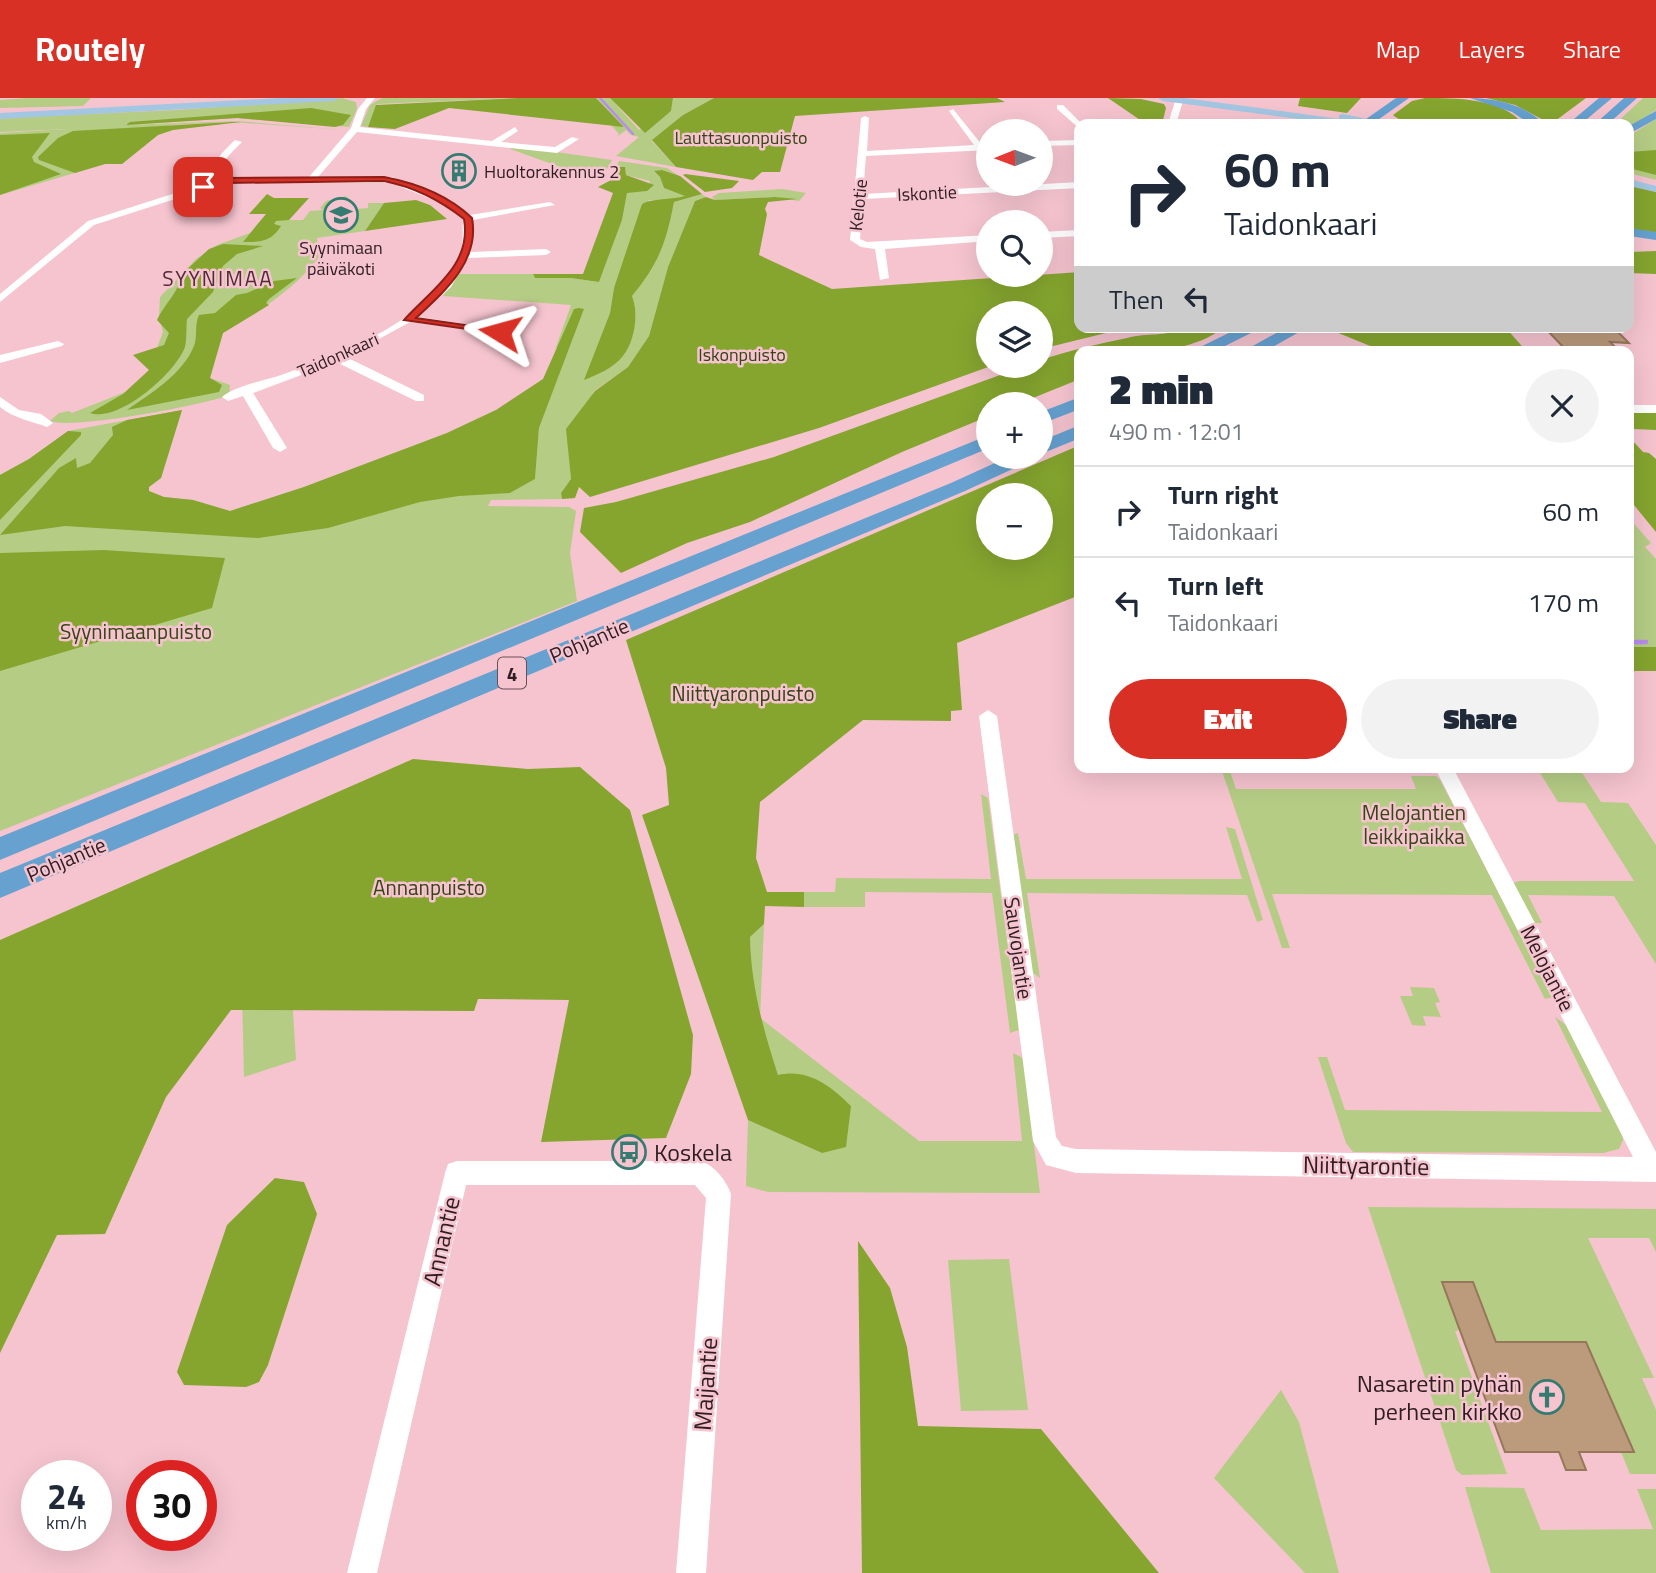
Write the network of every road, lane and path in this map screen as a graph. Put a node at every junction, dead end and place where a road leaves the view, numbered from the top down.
1 (254, 98) edge
2 (334, 98) edge
3 (362, 98) edge
4 (371, 98) edge
5 (1163, 98) edge
6 (1206, 98) edge
7 (1383, 98) edge
8 (1403, 98) edge
9 (1476, 98) edge
10 (1606, 98) edge
11 (1631, 98) edge
12 (1180, 99) edge
13 (1060, 107) dead end
14 (362, 109) junction
15 (953, 111) dead end
16 (0, 113) edge
17 (1291, 114) junction
18 (1656, 114) edge
19 (865, 118) dead end
20 (1174, 119) edge
21 (1310, 119) edge
22 (1332, 119) edge
23 (1339, 119) edge
24 (1367, 119) edge
25 (1370, 119) edge
26 (1530, 119) edge
27 (1580, 119) edge
28 (1607, 119) edge
29 (1074, 121) edge
30 (1634, 128) edge
31 (355, 129) junction
32 (515, 129) dead end
33 (440, 130) dead end
34 (430, 136) junction
35 (976, 138) edge
36 (575, 139) dead end
37 (238, 142) dead end
38 (1074, 142) edge
39 (494, 143) junction
40 (1054, 143) edge
41 (976, 147) edge
42 (863, 154) junction
43 (1634, 176) edge
44 (312, 179) junction
45 (224, 180) junction
46 (1656, 182) edge
47 (1634, 183) edge
48 (1074, 185) edge
49 (1656, 189) edge
50 (858, 197) junction
51 (550, 205) dead end
52 (468, 218) junction
53 (1074, 233) edge
54 (1634, 233) edge
55 (1053, 234) edge
56 (1656, 236) edge
57 (976, 239) edge
58 (1656, 244) edge
59 (1634, 245) edge
60 (880, 246) junction
61 (546, 252) dead end
62 (465, 255) junction
63 (884, 278) dead end
64 (0, 299) edge
65 (409, 320) junction
66 (500, 332) dead end
67 (1241, 333) edge
68 (1288, 333) edge
69 (58, 344) dead end
70 (1212, 346) edge
71 (1262, 346) edge
72 (338, 358) junction
73 (0, 359) edge
74 (246, 391) junction
75 (229, 397) dead end
76 (420, 398) dead end
77 (0, 401) edge
78 (1074, 405) edge
79 (1634, 409) edge
80 (1656, 409) edge
81 (15, 413) junction
82 (1053, 414) edge
83 (0, 421) edge
84 (47, 423) dead end
85 (1074, 434) edge
86 (1053, 443) edge
87 (976, 446) edge
88 (280, 448) dead end
89 (996, 469) edge
90 (988, 716) dead end
91 (1447, 773) edge
92 (0, 849) edge
93 (0, 887) edge
94 (1076, 1161) joint
95 (1654, 1169) edge
96 (719, 1194) joint
97 (362, 1573) edge
98 (691, 1573) edge

1 - 16 main road
2 - 16 main road
3 - 14 street
4 - 14 street
5 - 12 main road
6 - 23 main road
7 - 24 highway
8 - 25 highway
9 - 26 highway
10 - 27 highway
11 - 28 highway
12 - 17 main road
12 - 20 street
13 - 29 street
14 - 31 street
15 - 35 street
17 - 21 main road
17 - 22 main road
18 - 30 highway
19 - 42 street, Kelotie
31 - 34 street
31 - 44 street
32 - 39 street
33 - 34 street
34 - 39 street
36 - 39 street
37 - 45 street
38 - 40 street
41 - 42 street
42 - 50 street, Kelotie
43 - 46 main road
44 - 45 street
44 - 52 street
45 - 64 street
47 - 49 main road
48 - 50 street, Iskontie
50 - 60 street, Kelotie
51 - 52 street
52 - 62 street, Taidonkaari
53 - 55 street
54 - 56 highway
57 - 60 street, Kelotie
58 - 59 highway
60 - 63 street
61 - 62 street
62 - 65 street, Taidonkaari
65 - 66 street
65 - 72 street, Taidonkaari
67 - 70 highway
68 - 71 highway
69 - 73 street
72 - 74 street, Taidonkaari
72 - 76 street
74 - 75 street, Taidonkaari
74 - 88 street
77 - 81 street
78 - 82 highway
79 - 80 street
81 - 83 street
81 - 84 street
85 - 86 highway
87 - 92 highway, Pohjantie / 4
89 - 93 highway, Pohjantie / 4
90 - 94 street, Sauvojantie
91 - 95 street, Melojantie
94 - 95 street, Niittyarontie
96 - 97 street, Annantie
96 - 98 street, Maijantie

